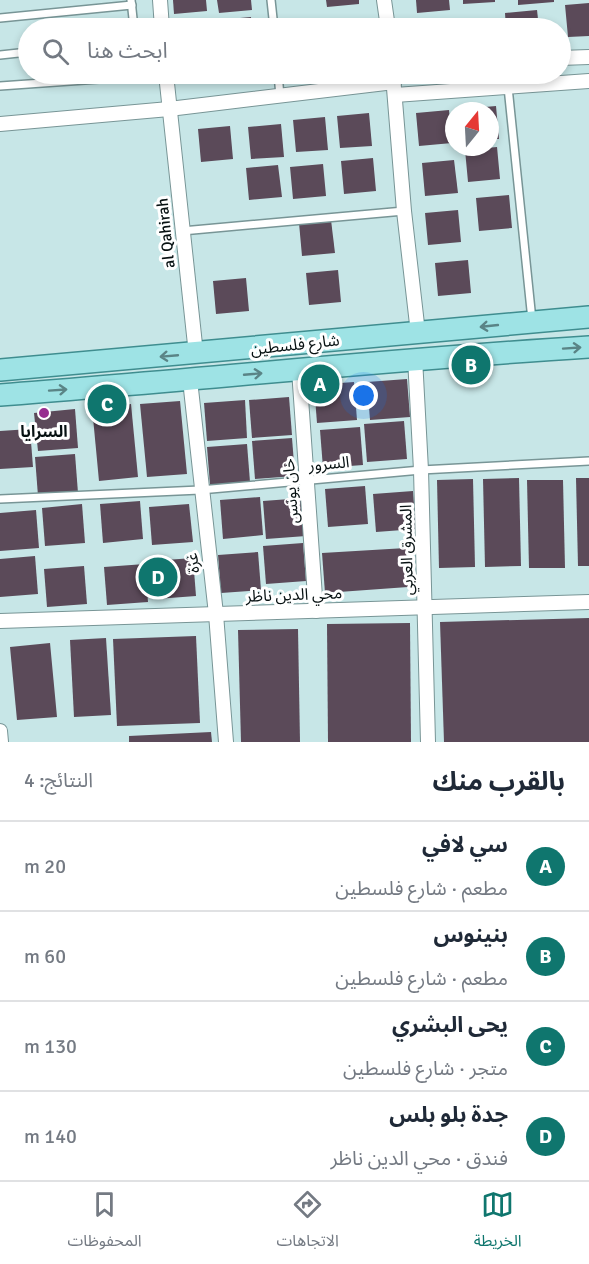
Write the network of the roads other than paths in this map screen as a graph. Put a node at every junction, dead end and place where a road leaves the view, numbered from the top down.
1 (160, 0) edge
2 (271, 0) edge
3 (384, 0) edge
4 (131, 3) edge
5 (0, 18) edge
6 (133, 18) edge
7 (161, 18) edge
8 (273, 18) edge
9 (387, 18) edge
10 (18, 53) edge
11 (0, 54) edge
12 (589, 57) edge
13 (571, 58) edge
14 (589, 81) edge
15 (571, 82) edge
16 (28, 84) edge
17 (167, 84) edge
18 (279, 84) edge
19 (394, 84) edge
20 (548, 84) edge
21 (0, 86) edge
22 (508, 87) junction
23 (280, 96) junction
24 (169, 109) junction
25 (0, 124) edge
26 (404, 211) junction
27 (182, 231) junction
28 (589, 316) edge
29 (532, 321) junction
30 (418, 333) junction
31 (589, 347) edge
32 (196, 354) junction
33 (415, 358) junction
34 (0, 370) edge
35 (299, 370) junction
36 (190, 380) junction
37 (0, 395) edge
38 (589, 461) edge
39 (421, 470) junction
40 (307, 480) junction
41 (200, 490) junction
42 (0, 499) edge
43 (589, 602) edge
44 (424, 607) junction
45 (316, 611) junction
46 (216, 614) junction
47 (0, 621) edge
48 (0, 731) edge
49 (1, 742) edge
50 (226, 742) edge
51 (428, 742) edge

1 - 7 street
2 - 8 lane
3 - 9 street
4 - 5 lane
4 - 6 lane
10 - 11 lane
12 - 13 street
14 - 15 street
16 - 21 lane
17 - 24 street, al Qahirah
18 - 23 lane
19 - 22 street
19 - 23 street
19 - 26 street
20 - 22 street
22 - 29 lane
23 - 24 street
24 - 25 street
24 - 27 street, al Qahirah
26 - 27 lane
26 - 30 street
27 - 32 street, al Qahirah
28 - 29 main road, شارع فلسطين
29 -> 30 main road, شارع فلسطين
30 - 32 main road, شارع فلسطين
33 -> 31 main road, شارع فلسطين
32 -> 34 main road, شارع فلسطين
33 - 35 main road, شارع فلسطين
33 - 39 street, المشرق العربي
36 -> 35 main road, شارع فلسطين
35 - 40 street, خان يونس
37 -> 36 main road, شارع فلسطين
36 - 41 street, غزة
38 - 39 lane, السرور
39 - 40 lane, السرور
39 - 44 street, المشرق العربي
40 - 41 lane, السرور
40 - 45 street, خان يونس
41 - 42 lane, السرور
41 - 46 street, غزة
43 - 44 street, محي الدين ناظر
44 - 45 street, محي الدين ناظر
44 - 51 street, المشرق العربي
45 - 46 street, محي الدين ناظر
46 - 47 street, محي الدين ناظر
46 - 50 street, غزة
48 - 49 street

